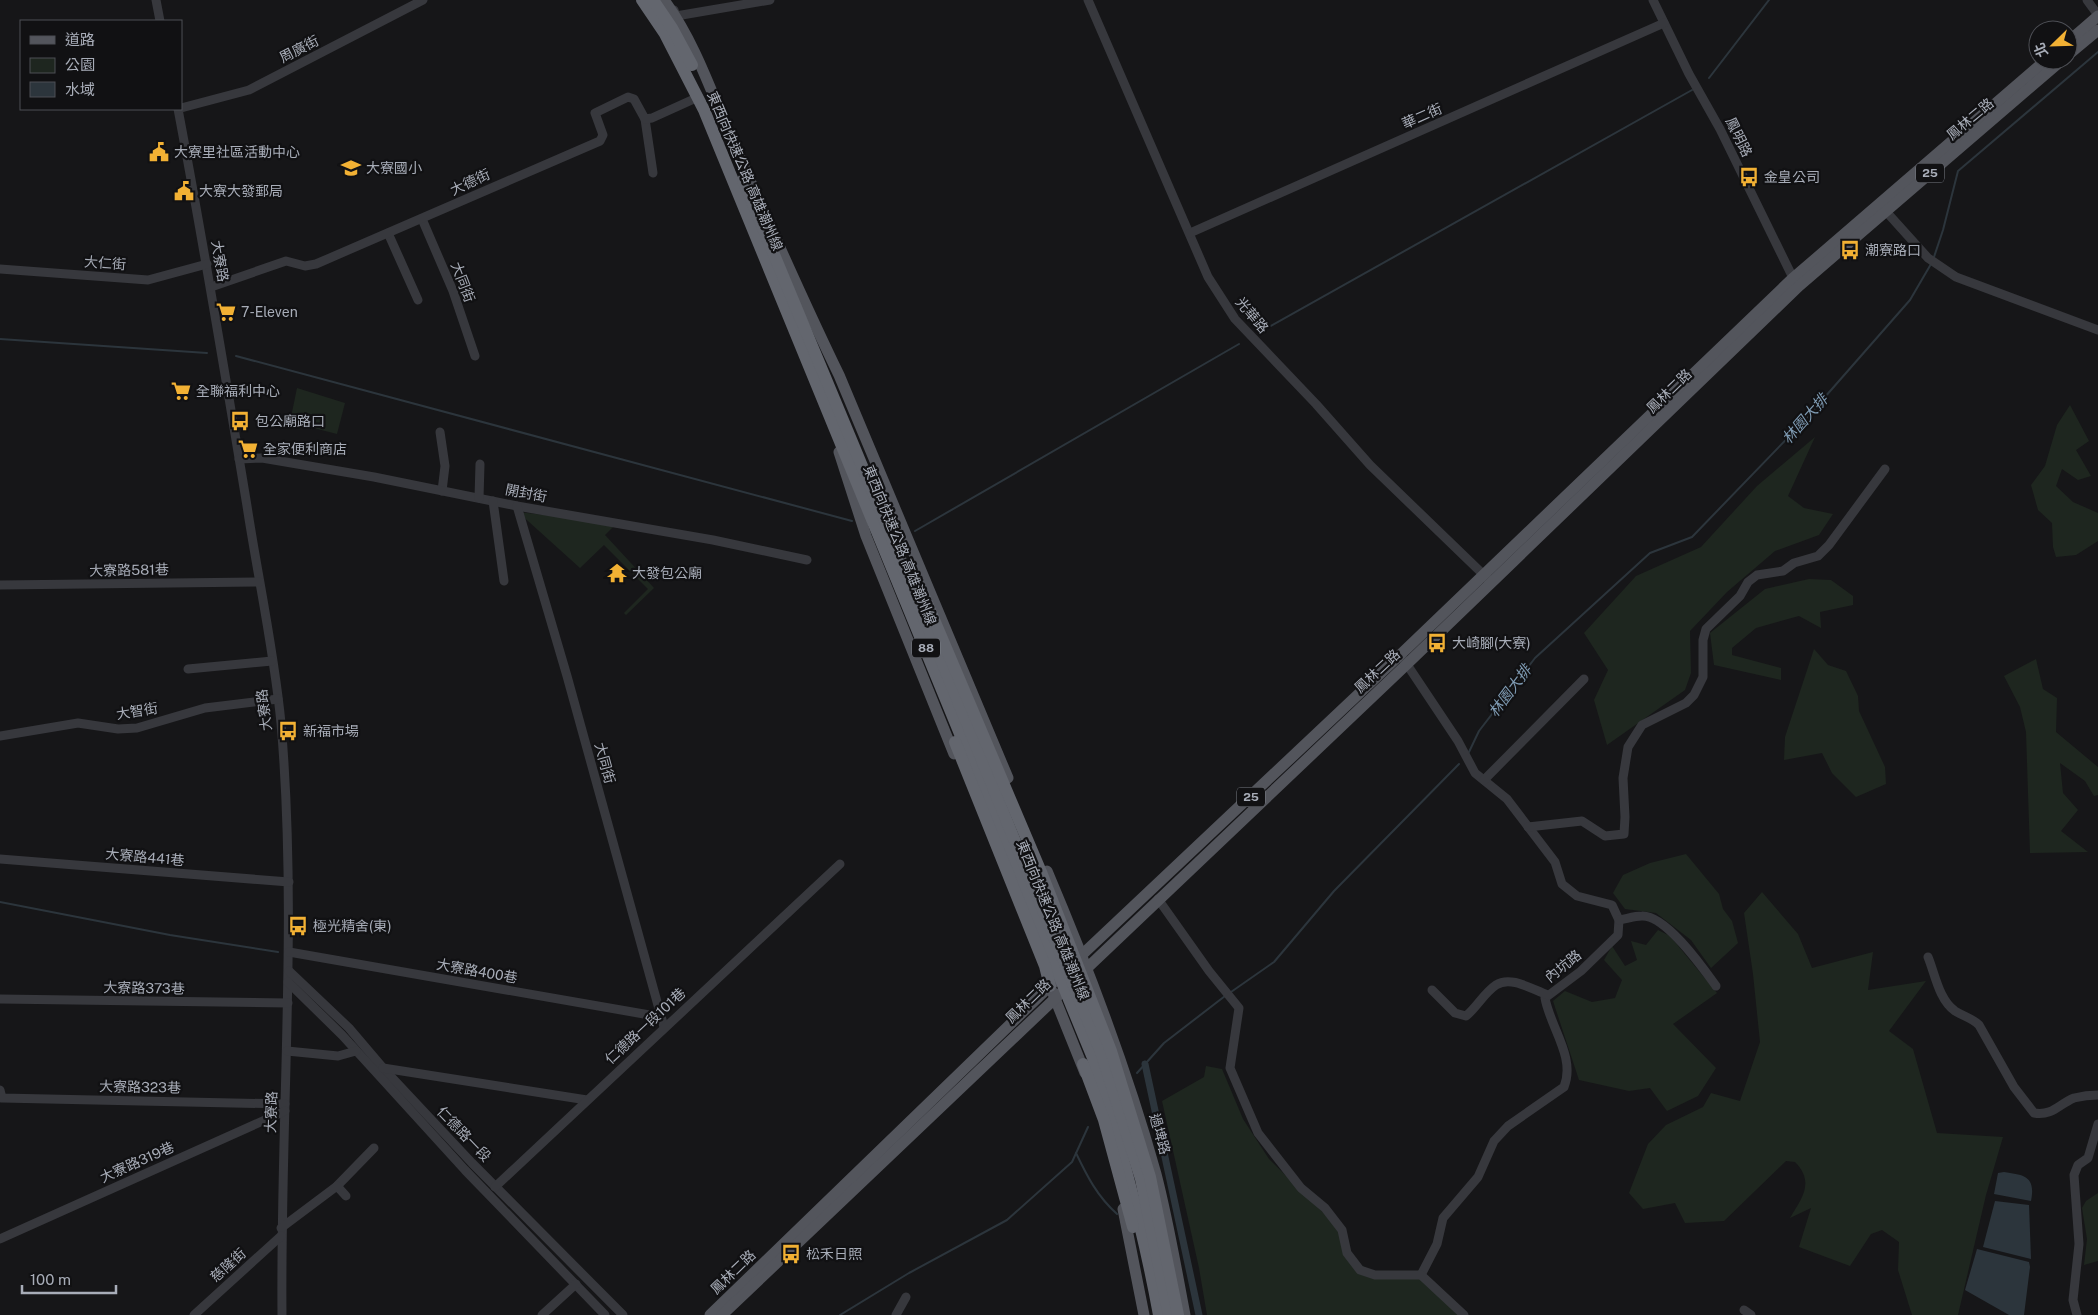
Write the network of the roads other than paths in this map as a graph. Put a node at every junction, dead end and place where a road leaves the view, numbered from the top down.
1 (156, 0) edge
2 (423, 0) edge
3 (635, 0) edge
4 (642, 0) edge
5 (653, 0) edge
6 (664, 0) edge
7 (670, 0) edge
8 (770, 0) edge
9 (1088, 0) edge
10 (1653, 0) edge
11 (2087, 0) edge
12 (2098, 15) edge
13 (676, 16) junction
14 (160, 20) edge
15 (1664, 23) junction
16 (2098, 30) edge
17 (2078, 33) edge
18 (2078, 47) edge
19 (2035, 70) edge
20 (2050, 70) edge
21 (694, 99) junction
22 (182, 108) edge
23 (179, 110) edge
24 (645, 119) junction
25 (653, 173) dead end
26 (1882, 207) junction
27 (422, 219) junction
28 (388, 233) junction
29 (1190, 233) junction
30 (207, 264) junction
31 (0, 269) edge
32 (1795, 282) junction
33 (211, 287) junction
34 (418, 300) dead end
35 (2098, 330) edge
36 (475, 356) dead end
37 (820, 366) junction
38 (440, 432) dead end
39 (845, 451) junction
40 (239, 459) junction
41 (480, 464) dead end
42 (1885, 469) dead end
43 (442, 491) junction
44 (479, 498) junction
45 (493, 501) junction
46 (516, 506) junction
47 (807, 560) dead end
48 (1483, 573) junction
49 (504, 581) dead end
50 (259, 582) junction
51 (1491, 582) junction
52 (0, 585) edge
53 (1403, 660) junction
54 (272, 661) junction
55 (188, 669) dead end
56 (1584, 679) dead end
57 (278, 699) junction
58 (0, 736) edge
59 (1484, 780) junction
60 (1528, 827) junction
61 (0, 859) edge
62 (840, 864) dead end
63 (288, 882) junction
64 (1158, 899) junction
65 (1619, 920) junction
66 (289, 952) junction
67 (1928, 957) dead end
68 (1081, 963) junction
69 (289, 971) junction
70 (288, 982) junction
71 (1716, 986) dead end
72 (1432, 990) dead end
73 (1052, 992) junction
74 (1548, 995) junction
75 (0, 999) edge
76 (288, 1003) junction
77 (661, 1017) junction
78 (664, 1028) junction
79 (286, 1051) junction
80 (356, 1051) junction
81 (1083, 1064) junction
82 (383, 1068) junction
83 (0, 1090) edge
84 (2098, 1095) edge
85 (587, 1100) junction
86 (285, 1107) junction
87 (2098, 1124) edge
88 (374, 1148) dead end
89 (337, 1186) junction
90 (496, 1187) junction
91 (346, 1196) dead end
92 (281, 1232) junction
93 (0, 1239) edge
94 (1421, 1275) junction
95 (576, 1284) junction
96 (906, 1297) dead end
97 (194, 1315) edge
98 (282, 1315) edge
99 (542, 1315) edge
100 (605, 1315) edge
101 (622, 1315) edge
102 (710, 1315) edge
103 (722, 1315) edge
104 (896, 1315) edge
105 (1144, 1315) edge
106 (1151, 1315) edge
107 (1159, 1315) edge
108 (1169, 1315) edge
109 (1178, 1315) edge
110 (1185, 1315) edge
111 (1464, 1315) edge
112 (2077, 1315) edge

1 - 14 street
2 - 22 street, 周廣街
3 - 21 main road
4 - 39 highway, 東西向快速公路 高雄潮州線 / 88
5 - 37 highway, 東西向快速公路 高雄潮州線 / 88
6 - 13 main road, 過埤路
7 - 13 street
8 - 13 street
9 - 29 street, 光華路
10 - 15 street, 鳳明路
11 - 12 street
12 - 17 main road
13 - 68 main road, 過埤路
15 - 29 street, 華二街
15 - 32 street, 鳳明路
16 - 18 main road
19 - 26 main road, 鳳林二路 / 25
20 - 26 main road, 鳳林二路 / 25
21 - 24 street
21 - 73 main road
23 - 30 street, 大寮路
24 - 25 street
24 - 27 street, 大德街
26 - 32 main road, 鳳林二路 / 25
26 - 35 street
27 - 28 street, 大德街
27 - 36 street, 大同街
28 - 33 street, 大德街
28 - 34 street
29 - 48 street, 光華路
30 - 31 street, 大仁街
30 - 33 street, 大寮路
32 - 48 main road, 鳳林二路 / 25
32 - 51 main road, 鳳林二路 / 25
33 - 40 street, 大寮路
37 - 68 highway
37 - 108 highway, 東西向快速公路 高雄潮州線 / 88
38 - 43 street
39 - 73 highway
39 - 107 highway, 東西向快速公路 高雄潮州線 / 88
40 - 43 street, 開封街
40 - 50 street, 大寮路
41 - 44 street
42 - 60 street
43 - 44 street, 開封街
44 - 45 street, 開封街
45 - 46 street, 開封街
45 - 49 street
46 - 47 street, 開封街
46 - 77 street, 大同街
48 - 51 street, 光華路
48 - 53 main road, 鳳林二路 / 25
50 - 52 street, 大寮路581巷
50 - 54 street, 大寮路
51 - 53 main road, 鳳林二路 / 25
53 - 59 street
53 - 64 main road, 鳳林二路 / 25
53 - 68 main road, 鳳林二路 / 25
54 - 55 street
54 - 57 street, 大寮路
56 - 59 street
57 - 58 street, 大智街
57 - 63 street, 大寮路
59 - 60 street
60 - 65 street
61 - 63 street, 大寮路441巷
62 - 78 street, 仁德路一段101巷
63 - 66 street, 大寮路
64 - 68 main road, 鳳林二路 / 25
64 - 94 street
65 - 71 street
65 - 74 street, 內坑路
66 - 69 street, 大寮路
66 - 77 street, 大寮路400巷
67 - 84 street
68 - 73 main road, 鳳林二路 / 25
68 - 109 highway
68 - 110 main road, 過埤路
69 - 70 street, 大寮路
69 - 82 street, 仁德路一段
70 - 76 street, 大寮路
70 - 80 street, 仁德路一段
72 - 74 street
73 - 81 main road
73 - 102 main road, 鳳林二路 / 25
73 - 103 main road, 鳳林二路 / 25
74 - 94 street, 內坑路
75 - 76 street, 大寮路373巷
76 - 79 street, 大寮路
77 - 78 street, 大同街
78 - 85 street, 仁德路一段101巷
79 - 80 street
79 - 86 street, 大寮路
80 - 95 street, 仁德路一段
81 - 105 main road
81 - 106 highway
82 - 85 street
82 - 90 street, 仁德路一段
83 - 86 street, 大寮路323巷
85 - 90 street, 仁德路一段101巷
86 - 92 street, 大寮路
86 - 93 street, 大寮路319巷
87 - 112 street
88 - 89 street, 慈隆街
89 - 91 street
89 - 92 street, 慈隆街
90 - 101 street, 仁德路一段
92 - 97 street, 慈隆街
92 - 98 street, 大寮路
94 - 111 street
95 - 99 street
95 - 100 street, 仁德路一段
96 - 104 street

